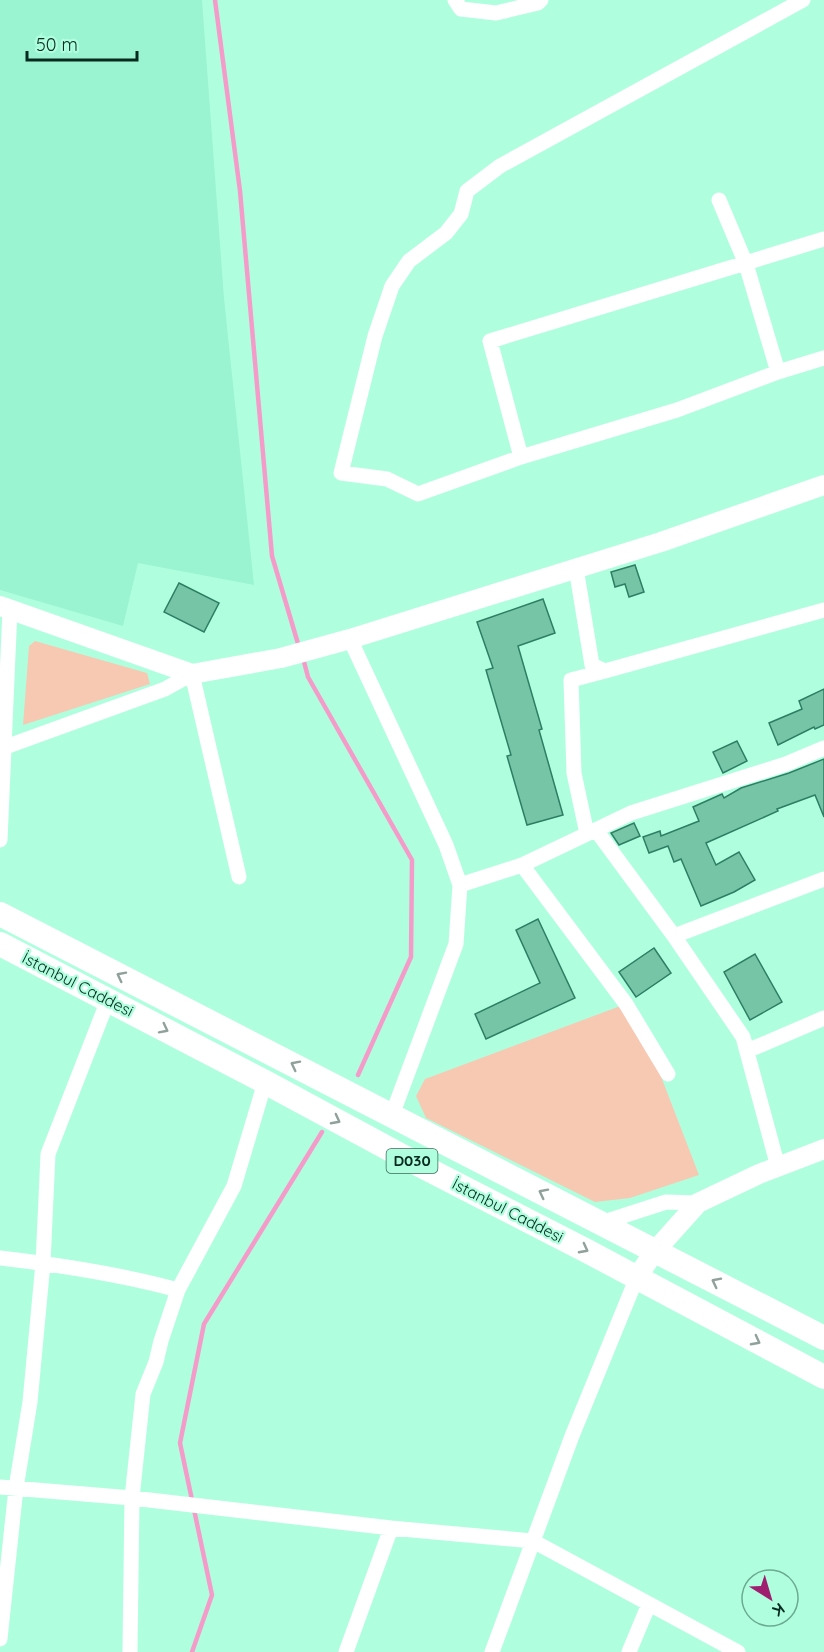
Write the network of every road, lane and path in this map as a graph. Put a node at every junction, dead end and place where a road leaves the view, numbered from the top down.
1 (455, 0) edge
2 (541, 0) edge
3 (803, 0) edge
4 (719, 200) dead end
5 (824, 239) edge
6 (746, 264) junction
7 (824, 358) edge
8 (778, 372) junction
9 (521, 457) junction
10 (824, 485) edge
11 (576, 568) junction
12 (5, 607) edge
13 (824, 610) edge
14 (342, 641) junction
15 (605, 671) junction
16 (192, 674) junction
17 (2, 748) edge
18 (824, 748) edge
19 (592, 832) junction
20 (0, 840) edge
21 (522, 865) junction
22 (239, 877) dead end
23 (824, 879) edge
24 (460, 885) junction
25 (0, 914) edge
26 (674, 936) junction
27 (0, 944) edge
28 (108, 1000) junction
29 (824, 1018) edge
30 (747, 1051) junction
31 (668, 1074) dead end
32 (266, 1082) junction
33 (392, 1114) junction
34 (824, 1149) edge
35 (778, 1167) junction
36 (698, 1203) junction
37 (601, 1223) junction
38 (655, 1251) junction
39 (0, 1258) edge
40 (43, 1263) junction
41 (637, 1278) junction
42 (178, 1290) junction
43 (824, 1338) edge
44 (824, 1377) edge
45 (8, 1487) edge
46 (132, 1498) junction
47 (391, 1528) junction
48 (533, 1541) junction
49 (649, 1604) junction
50 (0, 1638) edge
51 (130, 1652) edge
52 (346, 1652) edge
53 (492, 1652) edge
54 (629, 1652) edge
55 (738, 1652) edge

1 - 2 street
3 - 9 street
4 - 6 street
5 - 6 street
6 - 8 street
6 - 9 street
7 - 8 street
8 - 9 street
10 - 11 street
11 - 14 street
11 - 15 street
12 - 16 street
12 - 17 street
13 - 15 street
14 - 16 street
14 - 24 street
15 - 19 street
16 - 17 street
16 - 22 street
17 - 20 street
18 - 19 street
19 - 21 street
19 - 26 street
21 - 24 street
21 - 31 street
23 - 26 street
24 - 33 street
33 -> 25 main road, İstanbul Caddesi / D030
26 - 30 street
27 - 28 main road, İstanbul Caddesi / D030
28 -> 32 main road, İstanbul Caddesi / D030
28 - 40 street
29 - 30 street
30 - 35 street
32 -> 41 main road, İstanbul Caddesi / D030
32 - 42 street
37 -> 33 main road, İstanbul Caddesi / D030
34 - 35 street
35 - 36 street
36 - 37 street
36 - 38 street
37 - 38 main road, İstanbul Caddesi / D030
38 - 41 street
43 -> 38 main road, İstanbul Caddesi / D030
39 - 40 street
40 - 42 street
40 - 45 street
41 -> 44 main road, İstanbul Caddesi / D030
41 - 48 street
42 - 46 street
45 - 46 street
45 - 50 street
46 - 47 street
46 - 51 street
47 - 48 street
47 - 52 street
48 - 49 street
48 - 53 street
49 - 54 street
49 - 55 street

